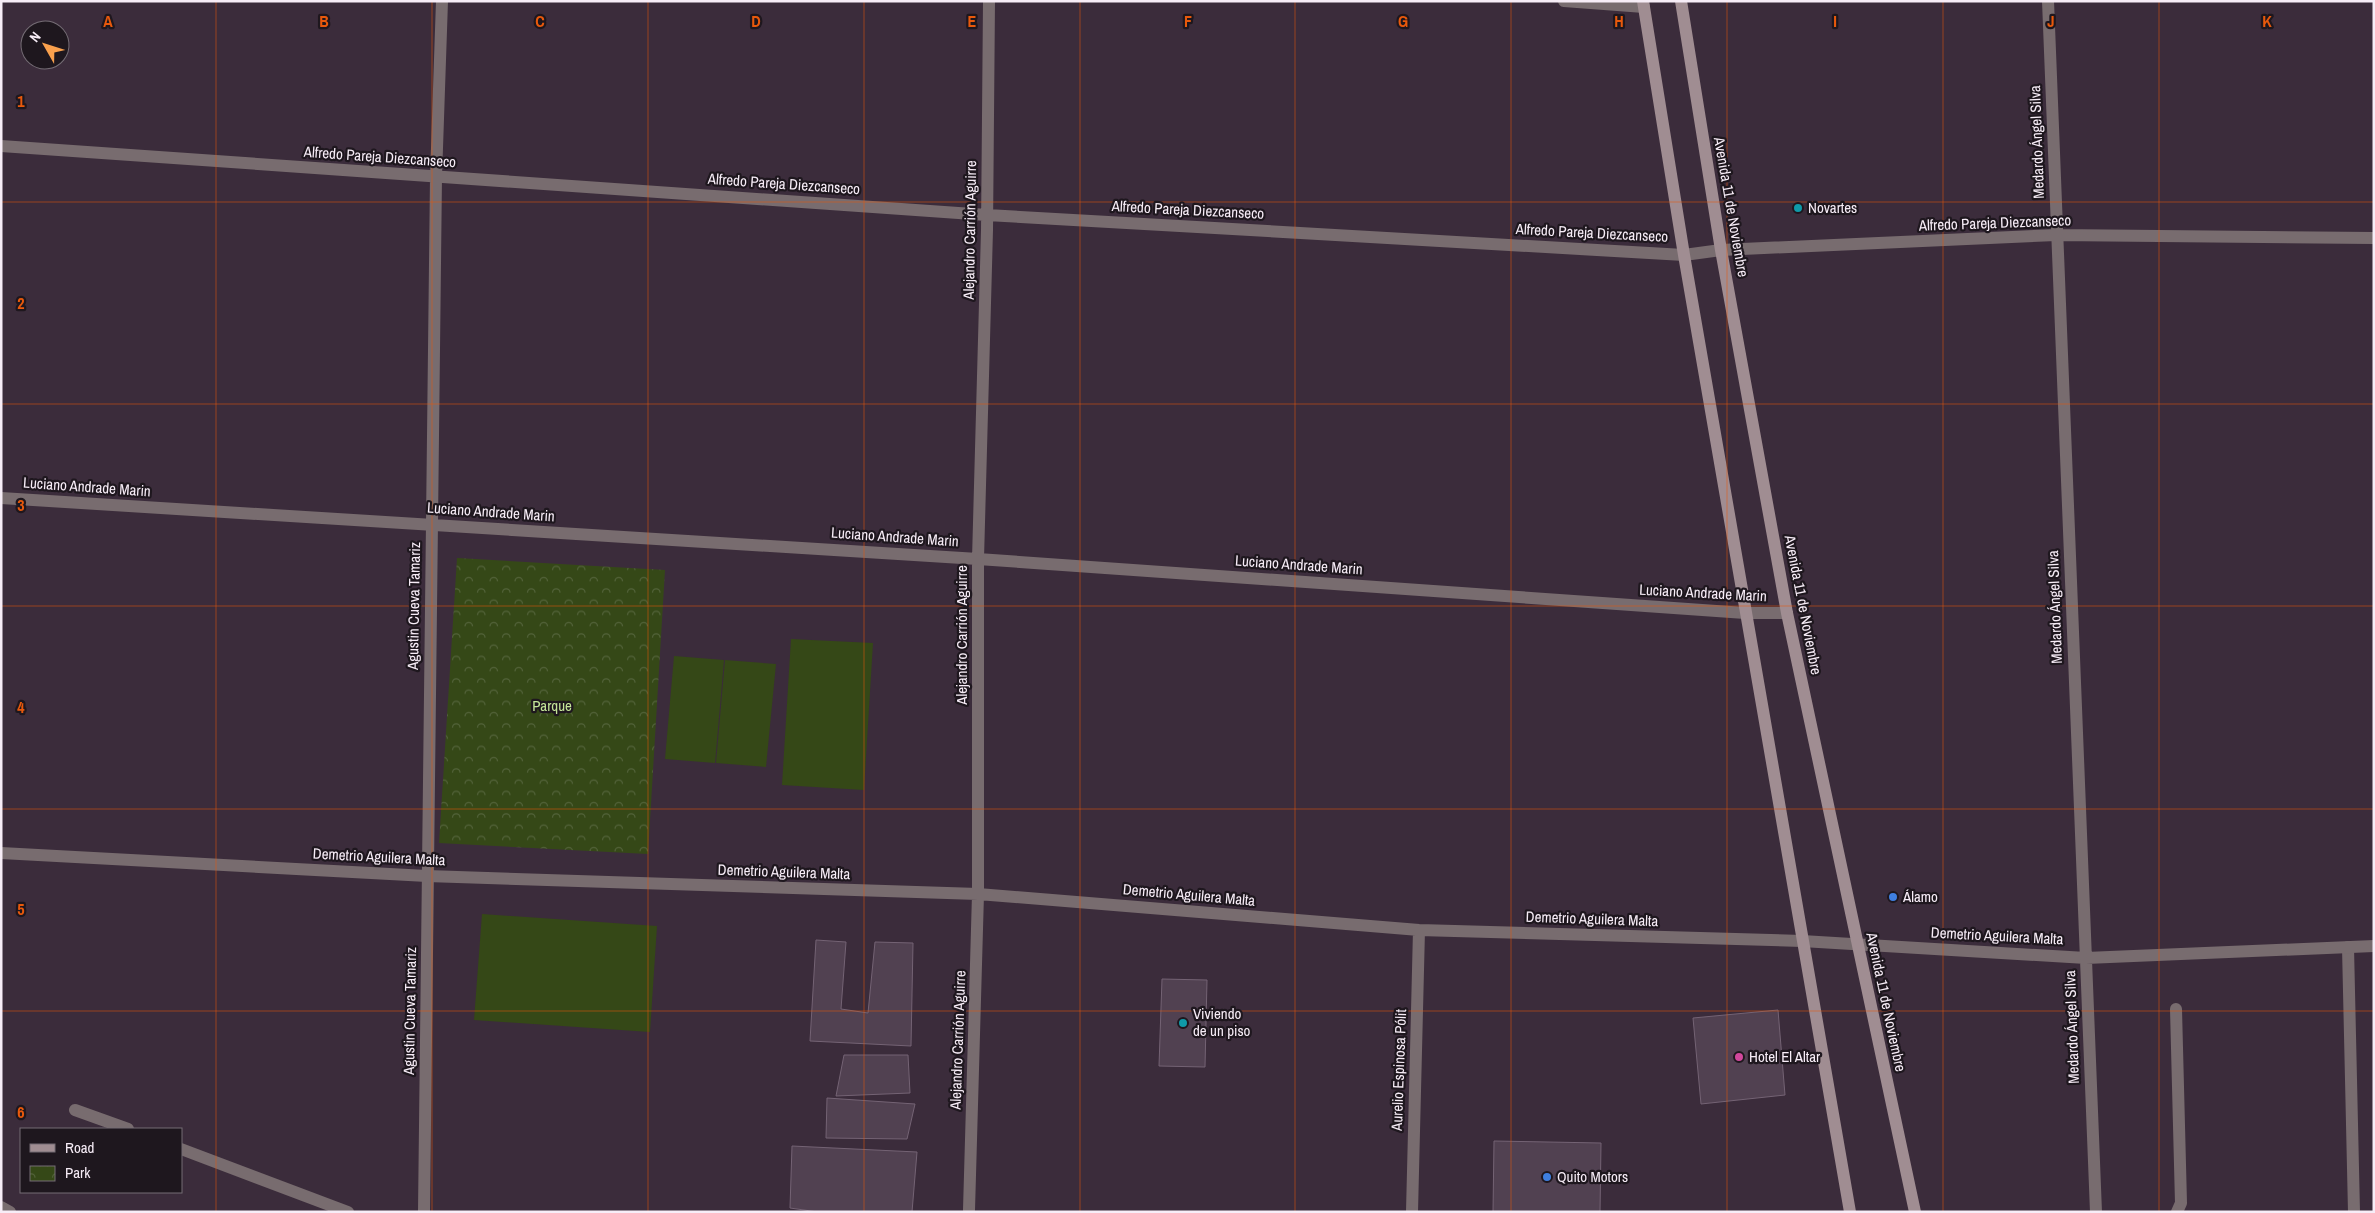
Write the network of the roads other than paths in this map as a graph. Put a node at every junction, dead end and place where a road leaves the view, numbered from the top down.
1 (442, 1) edge
2 (989, 1) edge
3 (1564, 1) edge
4 (1681, 1) edge
5 (2048, 1) edge
6 (1644, 4) edge
7 (1, 146) edge
8 (436, 177) junction
9 (987, 215) junction
10 (2056, 235) junction
11 (2374, 238) edge
12 (1721, 250) junction
13 (1684, 255) junction
14 (1, 498) edge
15 (432, 525) junction
16 (978, 559) junction
17 (1745, 613) junction
18 (1787, 613) junction
19 (1, 853) edge
20 (427, 876) junction
21 (978, 894) junction
22 (1419, 930) junction
23 (1802, 941) junction
24 (1857, 944) junction
25 (2374, 946) edge
26 (2348, 947) junction
27 (2086, 958) junction
28 (2176, 1009) dead end
29 (75, 1110) dead end
30 (125, 1128) edge
31 (182, 1149) edge
32 (1, 1207) edge
33 (969, 1210) dead end
34 (10, 1212) edge
35 (348, 1212) edge
36 (424, 1212) edge
37 (1412, 1212) edge
38 (1850, 1212) edge
39 (1915, 1212) edge
40 (2096, 1212) edge
41 (2177, 1212) edge
42 (2354, 1212) edge

1 - 8 street, Agustin Cueva Tamariz
2 - 9 street, Alejandro Carrión Aguirre
3 - 6 street
4 - 12 street, Avenida 11 de Noviembre
5 - 10 street, Medardo Ángel Silva
6 - 13 street
7 - 8 street, Alfredo Pareja Diezcanseco
8 - 9 street, Alfredo Pareja Diezcanseco
8 - 15 street, Agustin Cueva Tamariz
9 - 13 street, Alfredo Pareja Diezcanseco
9 - 16 street, Alejandro Carrión Aguirre
10 - 11 street, Alfredo Pareja Diezcanseco
10 - 12 street, Alfredo Pareja Diezcanseco
10 - 27 street, Medardo Ángel Silva
12 - 13 street, Alfredo Pareja Diezcanseco
12 - 18 street, Avenida 11 de Noviembre
13 - 17 street
14 - 15 street, Luciano Andrade Marin
15 - 16 street, Luciano Andrade Marin
15 - 20 street, Agustin Cueva Tamariz
16 - 17 street, Luciano Andrade Marin
16 - 21 street, Alejandro Carrión Aguirre
17 - 18 street, Luciano Andrade Marin
17 - 23 street
18 - 24 street, Avenida 11 de Noviembre
19 - 20 street, Demetrio Aguilera Malta
20 - 21 street, Demetrio Aguilera Malta
20 - 36 street, Agustin Cueva Tamariz
21 - 22 street, Demetrio Aguilera Malta
21 - 33 street, Alejandro Carrión Aguirre
22 - 23 street, Demetrio Aguilera Malta
22 - 37 street, Aurelio Espinosa Pólit
23 - 24 street, Demetrio Aguilera Malta
23 - 38 street
24 - 27 street, Demetrio Aguilera Malta
24 - 39 street, Avenida 11 de Noviembre
25 - 26 street, Demetrio Aguilera Malta
26 - 27 street, Demetrio Aguilera Malta
26 - 42 street
27 - 40 street, Medardo Ángel Silva
28 - 41 street
29 - 30 street
31 - 35 street
32 - 34 street

